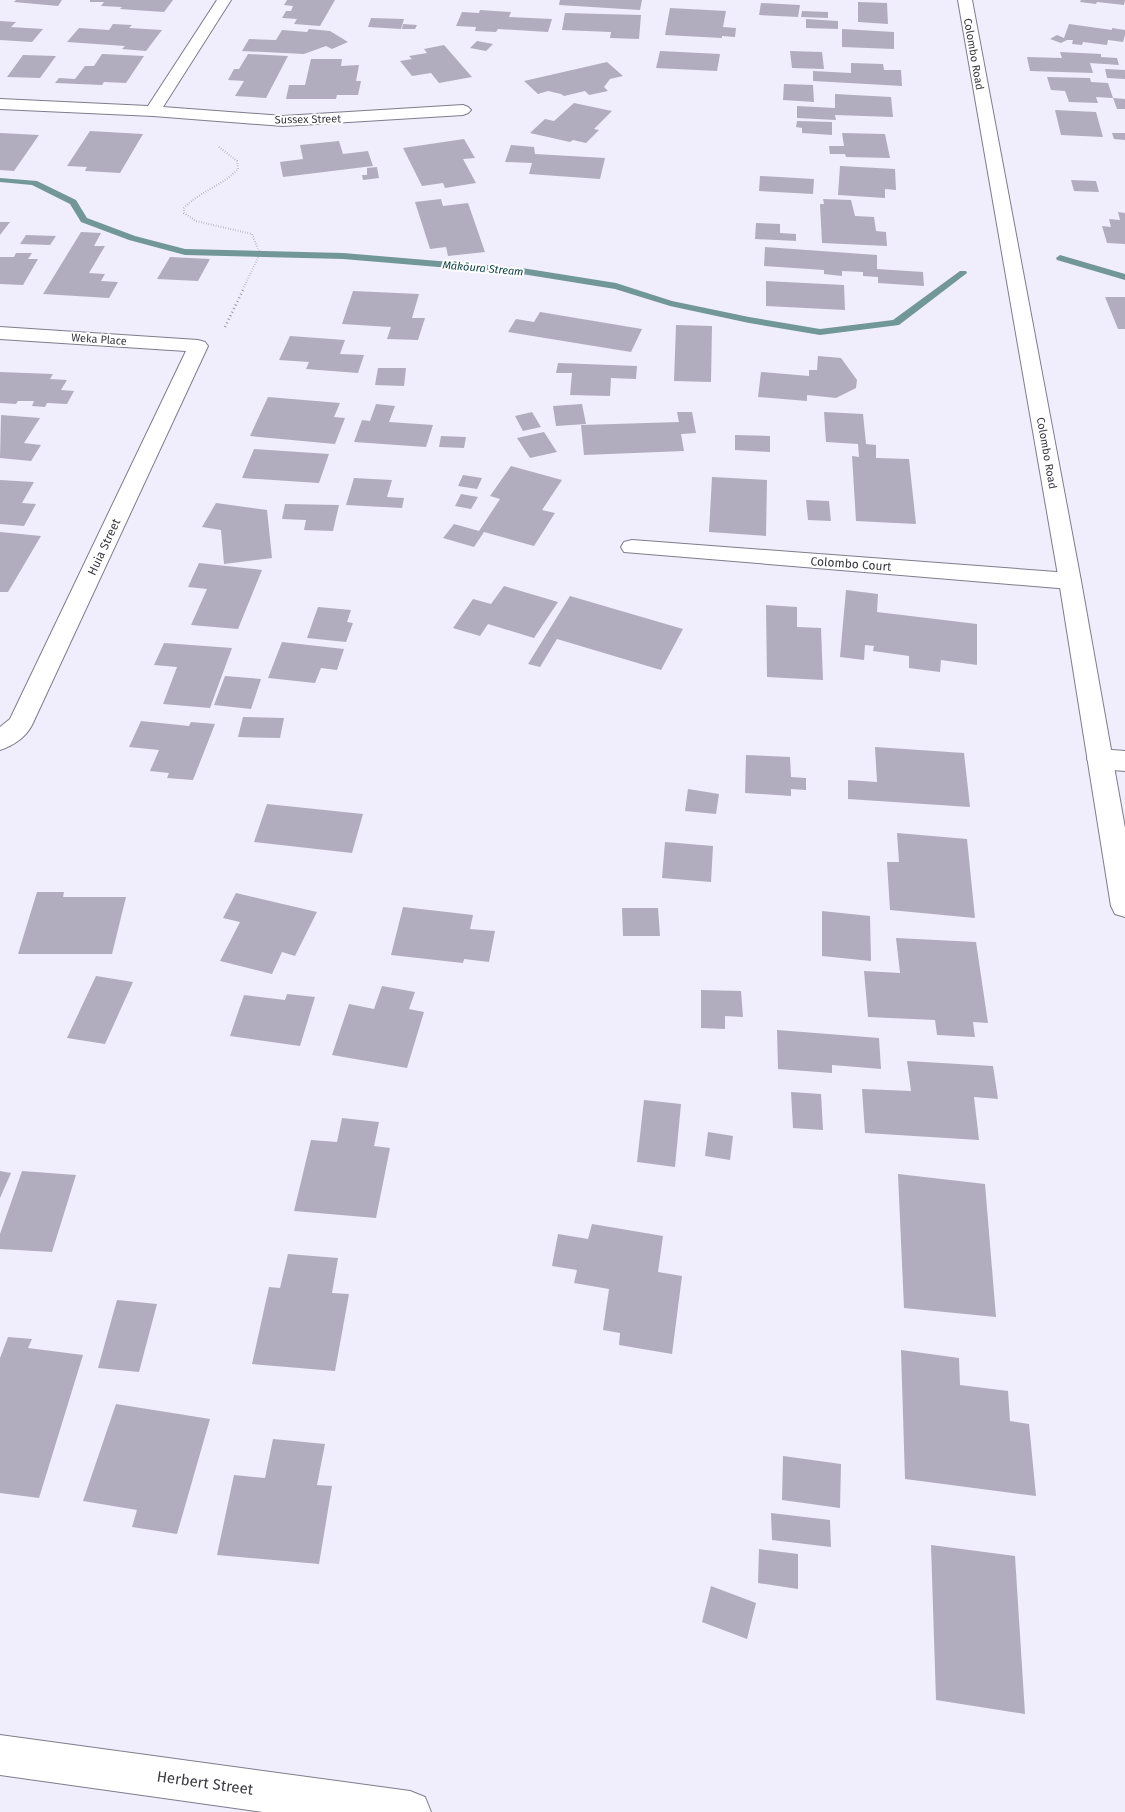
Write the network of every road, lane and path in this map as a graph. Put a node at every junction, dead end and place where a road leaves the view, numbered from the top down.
1 (224, 0) edge
2 (965, 0) edge
3 (0, 104) edge
4 (463, 110) dead end
5 (153, 111) junction
6 (214, 143) dead end
7 (225, 327) dead end
8 (0, 333) edge
9 (198, 346) joint
10 (632, 547) dead end
11 (1070, 581) junction
12 (0, 741) edge
13 (1100, 759) junction
14 (1125, 761) edge
15 (1125, 906) edge
16 (0, 1755) edge
17 (410, 1812) edge

1 - 5 street
2 - 11 street, Colombo Road
3 - 5 street, Sussex Street
4 - 5 street, Sussex Street
6 - 7 path
8 - 9 street, Weka Place
9 - 12 street, Huia Street
10 - 11 street, Colombo Court
11 - 13 street, Colombo Road
13 - 14 street
13 - 15 street, Colombo Road
16 - 17 street, Herbert Street

